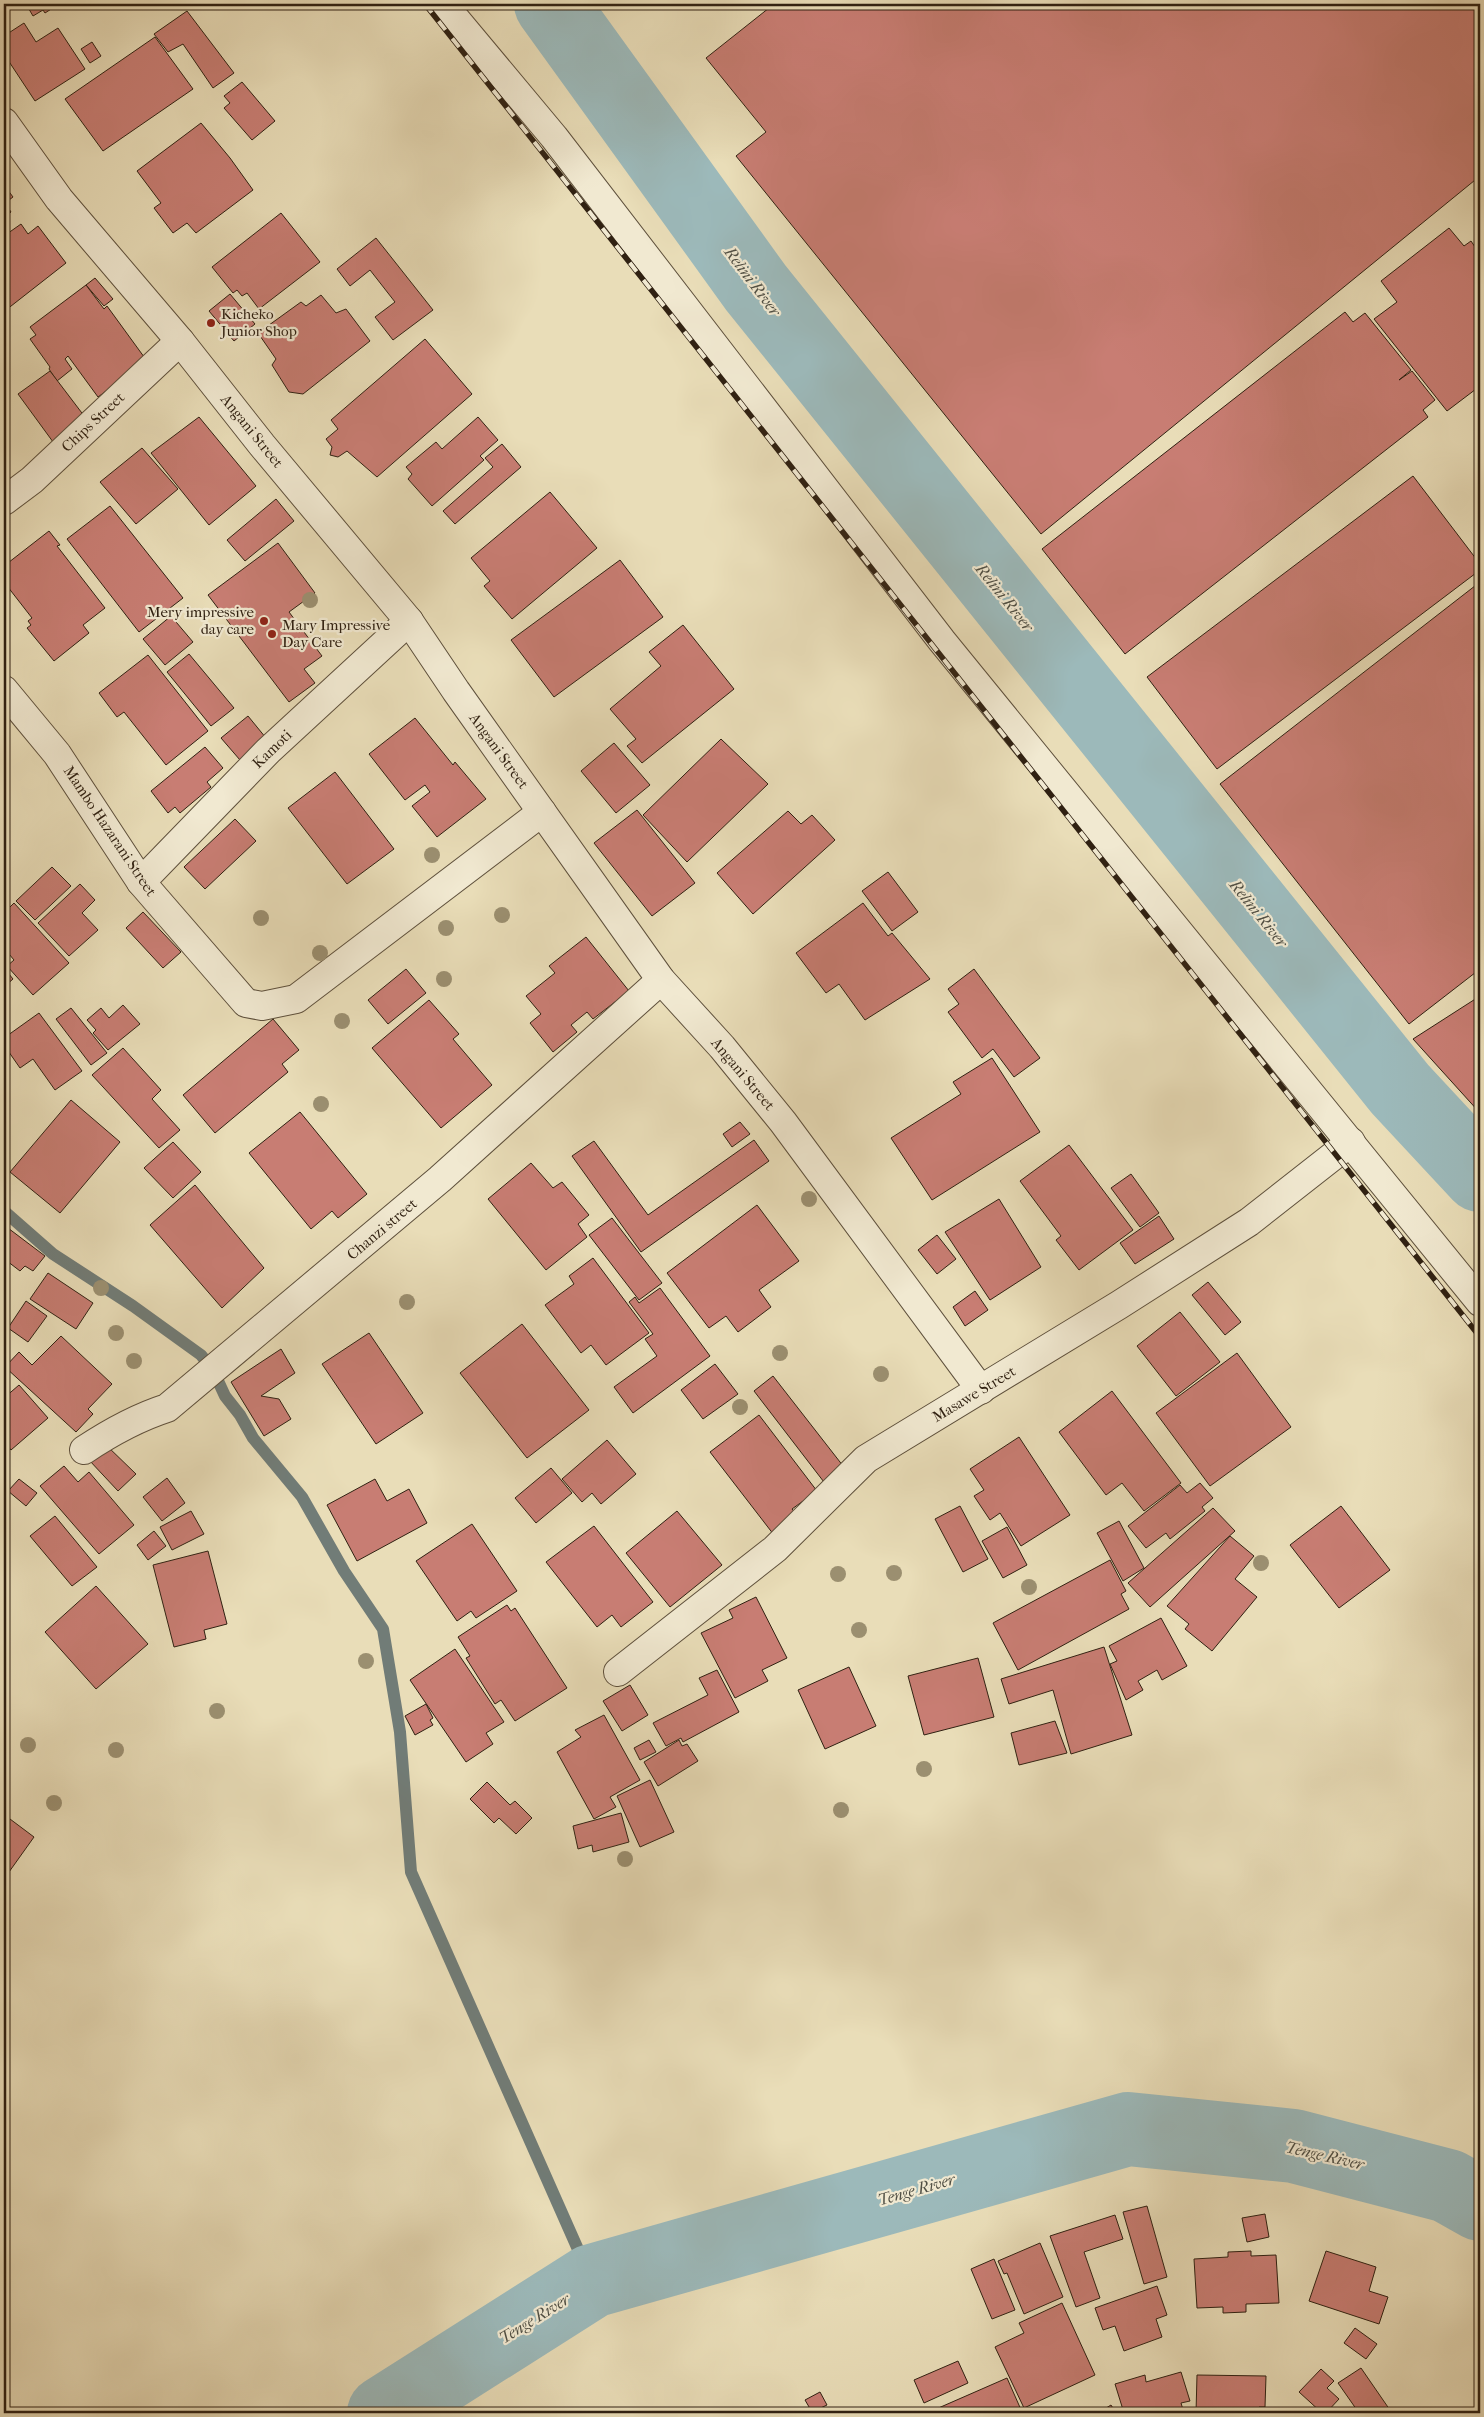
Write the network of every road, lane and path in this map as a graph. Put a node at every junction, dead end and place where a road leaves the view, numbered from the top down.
1 (443, 4) edge
2 (4, 122) edge
3 (180, 341) junction
4 (4, 501) edge
5 (409, 621) junction
6 (4, 690) edge
7 (542, 812) junction
8 (141, 882) junction
9 (661, 980) junction
10 (1351, 1142) junction
11 (1480, 1302) edge
12 (981, 1390) junction
13 (84, 1450) dead end
14 (618, 1672) dead end

1 - 10 street
2 - 3 street, Angani Street
3 - 4 street, Chips Street
3 - 5 street, Angani Street
5 - 7 street, Angani Street
5 - 8 street, Kamoti
6 - 8 street, Mambo Hazarani Street
7 - 8 street, Mambo Hazarani Street
7 - 9 street, Angani Street
9 - 12 street, Angani Street
9 - 13 street, Chanzi street
10 - 11 street
10 - 12 street, Masawe Street
12 - 14 street, Masawe Street

